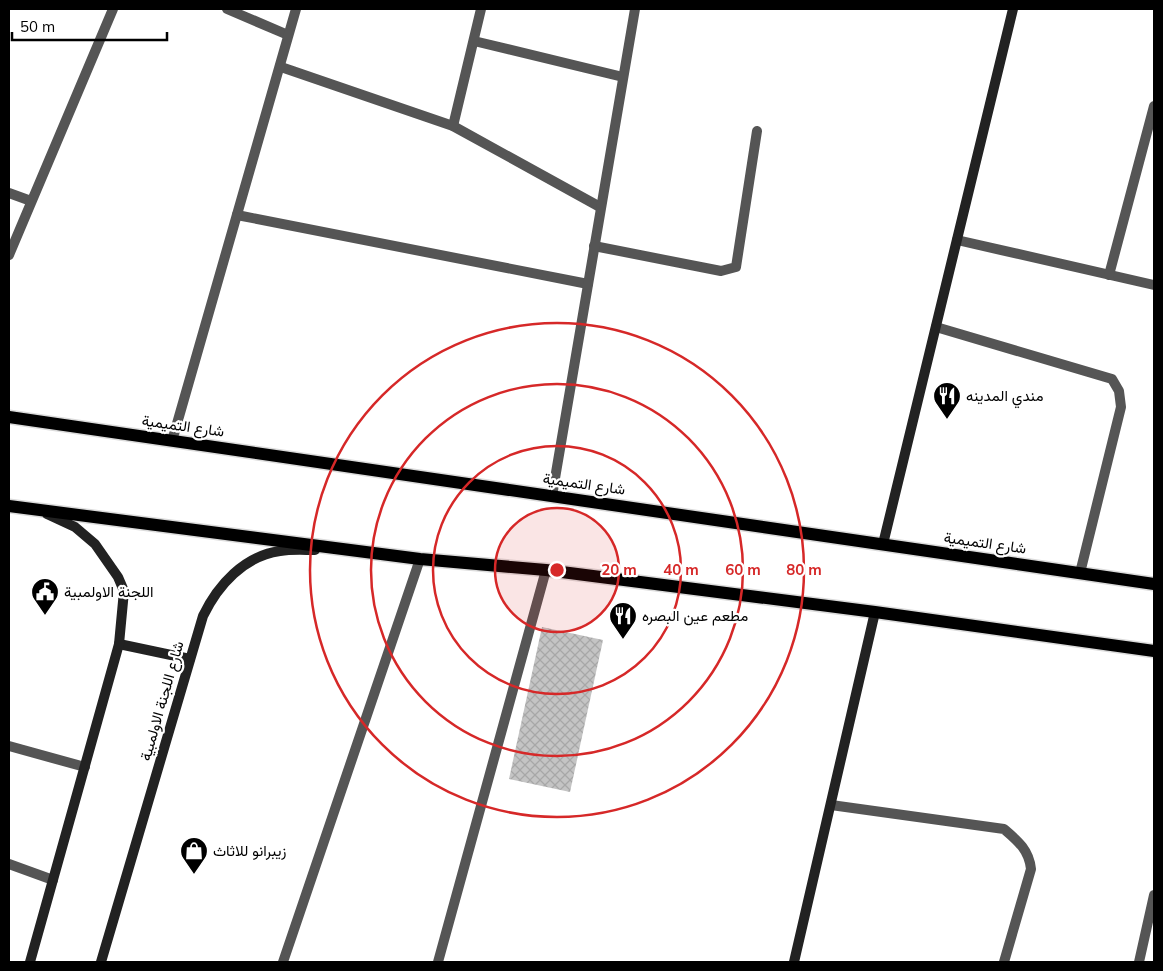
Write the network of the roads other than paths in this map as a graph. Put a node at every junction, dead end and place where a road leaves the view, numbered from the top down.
1 (113, 9) edge
2 (227, 9) edge
3 (296, 9) edge
4 (481, 9) edge
5 (635, 9) edge
6 (1013, 9) edge
7 (288, 35) junction
8 (474, 41) junction
9 (281, 67) junction
10 (623, 77) junction
11 (1154, 106) edge
12 (453, 126) junction
13 (756, 131) dead end
14 (9, 193) edge
15 (31, 201) junction
16 (600, 207) junction
17 (237, 215) junction
18 (957, 240) junction
19 (594, 246) junction
20 (9, 255) edge
21 (1109, 274) junction
22 (588, 284) junction
23 (1154, 285) edge
24 (936, 327) junction
25 (9, 417) edge
26 (172, 441) junction
27 (552, 496) junction
28 (9, 506) edge
29 (39, 510) junction
30 (884, 544) junction
31 (350, 548) junction
32 (420, 559) junction
33 (546, 570) junction
34 (1080, 573) junction
35 (1154, 584) edge
36 (875, 612) junction
37 (119, 644) junction
38 (1154, 651) edge
39 (190, 659) junction
40 (9, 746) edge
41 (85, 767) junction
42 (831, 805) junction
43 (9, 864) edge
44 (53, 880) junction
45 (1154, 895) edge
46 (30, 962) edge
47 (101, 962) edge
48 (283, 962) edge
49 (438, 962) edge
50 (794, 962) edge
51 (1004, 962) edge
52 (1139, 962) edge

1 - 15 street
2 - 7 street
3 - 7 street
4 - 8 street
5 - 10 street
6 - 18 main road
7 - 9 street
8 - 10 street
8 - 12 street
9 - 12 street
9 - 17 street
10 - 16 street
11 - 21 street
12 - 16 street
13 - 19 street
14 - 15 street
15 - 20 street
16 - 19 street
17 - 22 street
17 - 26 street
18 - 21 street
18 - 24 main road
19 - 22 street
21 - 23 street
22 - 27 street
24 - 30 main road
24 - 34 street
25 - 26 main road, شارع التميمية
26 - 27 main road, شارع التميمية
27 - 30 main road, شارع التميمية
28 - 29 main road
29 - 31 main road
29 - 37 main road
30 - 34 main road, شارع التميمية
31 - 32 main road
31 - 39 main road, شارع اللجنة الاولمبية
32 - 33 main road
32 - 48 street
33 - 36 main road
33 - 49 street
34 - 35 main road, شارع التميمية
36 - 38 main road
36 - 42 main road
37 - 39 main road
37 - 41 main road
39 - 47 main road, شارع اللجنة الاولمبية
40 - 41 street
41 - 44 main road
42 - 50 main road
42 - 51 street
43 - 44 street
44 - 46 main road
45 - 52 street

